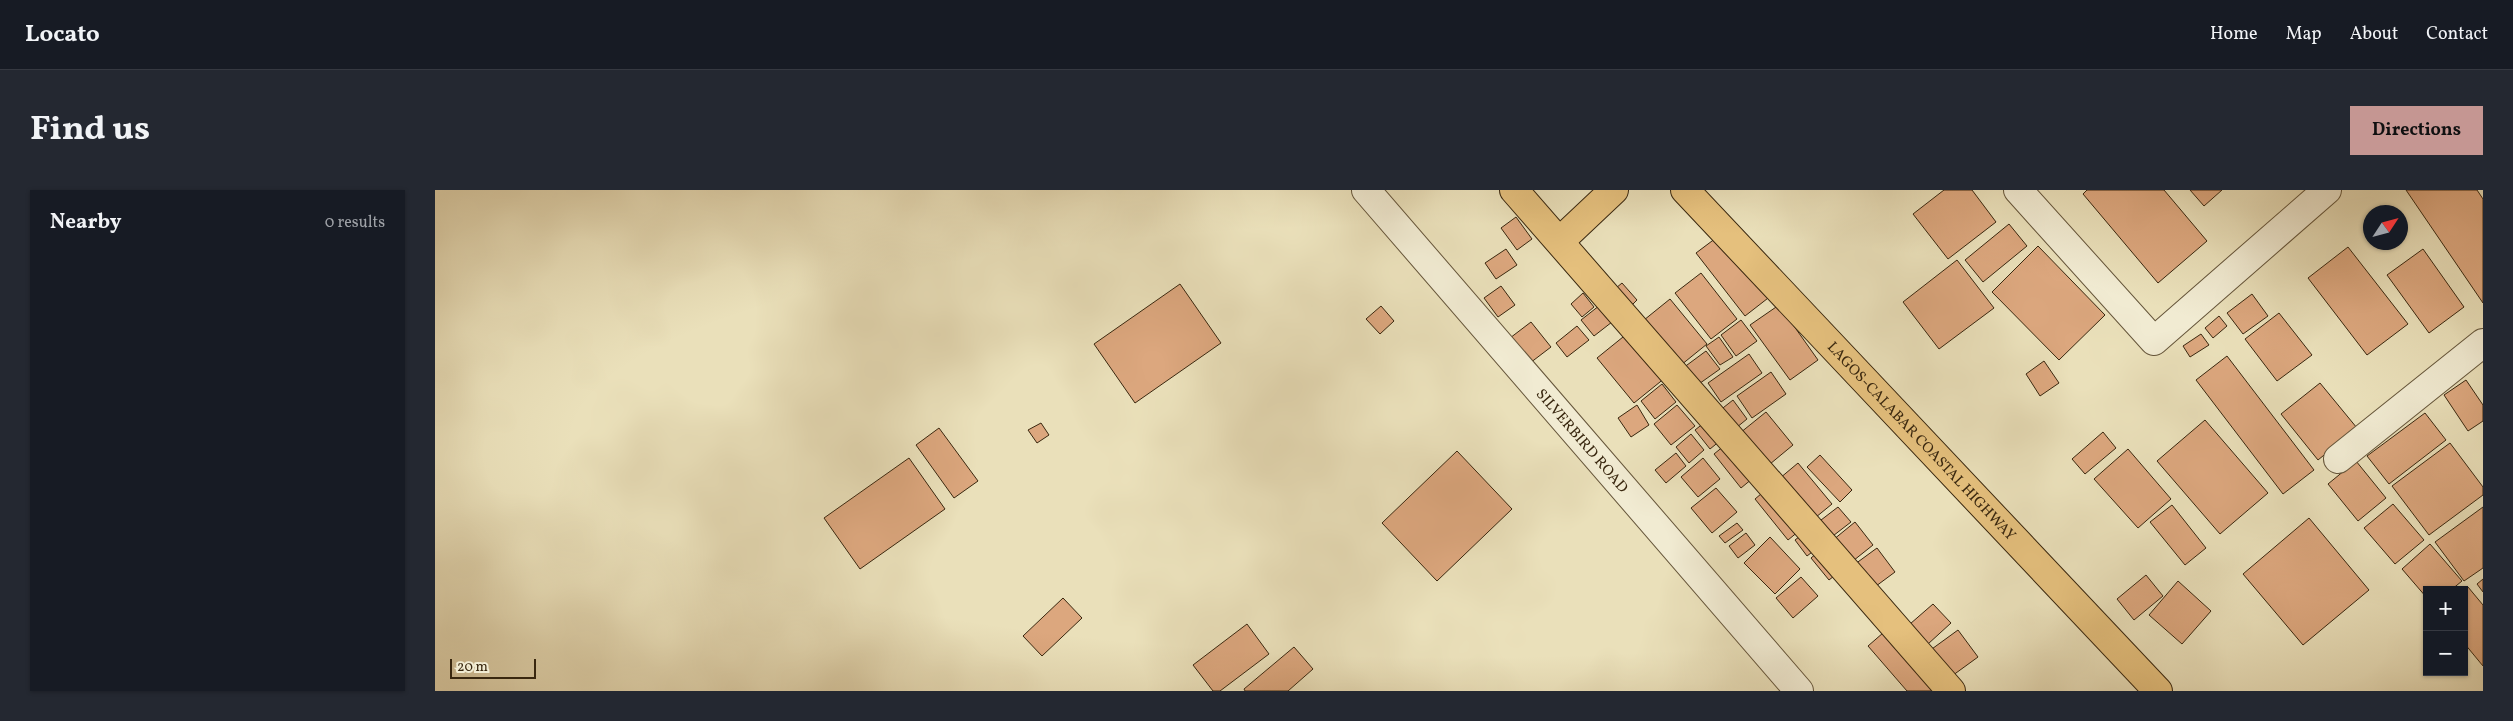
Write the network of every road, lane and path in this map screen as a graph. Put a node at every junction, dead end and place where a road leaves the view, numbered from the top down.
1 (1366, 190) edge
2 (1514, 190) edge
3 (1614, 190) edge
4 (1685, 190) edge
5 (2018, 190) edge
6 (2327, 190) edge
7 (1560, 241) junction
8 (2483, 343) edge
9 (2338, 459) dead end
10 (1799, 691) edge
11 (1951, 691) edge
12 (2159, 691) edge

1 - 10 street, SILVERBIRD ROAD
2 - 7 highway
3 - 7 highway
4 - 12 highway, LAGOS-CALABAR COASTAL HIGHWAY
5 - 6 street
7 - 11 highway
8 - 9 street

